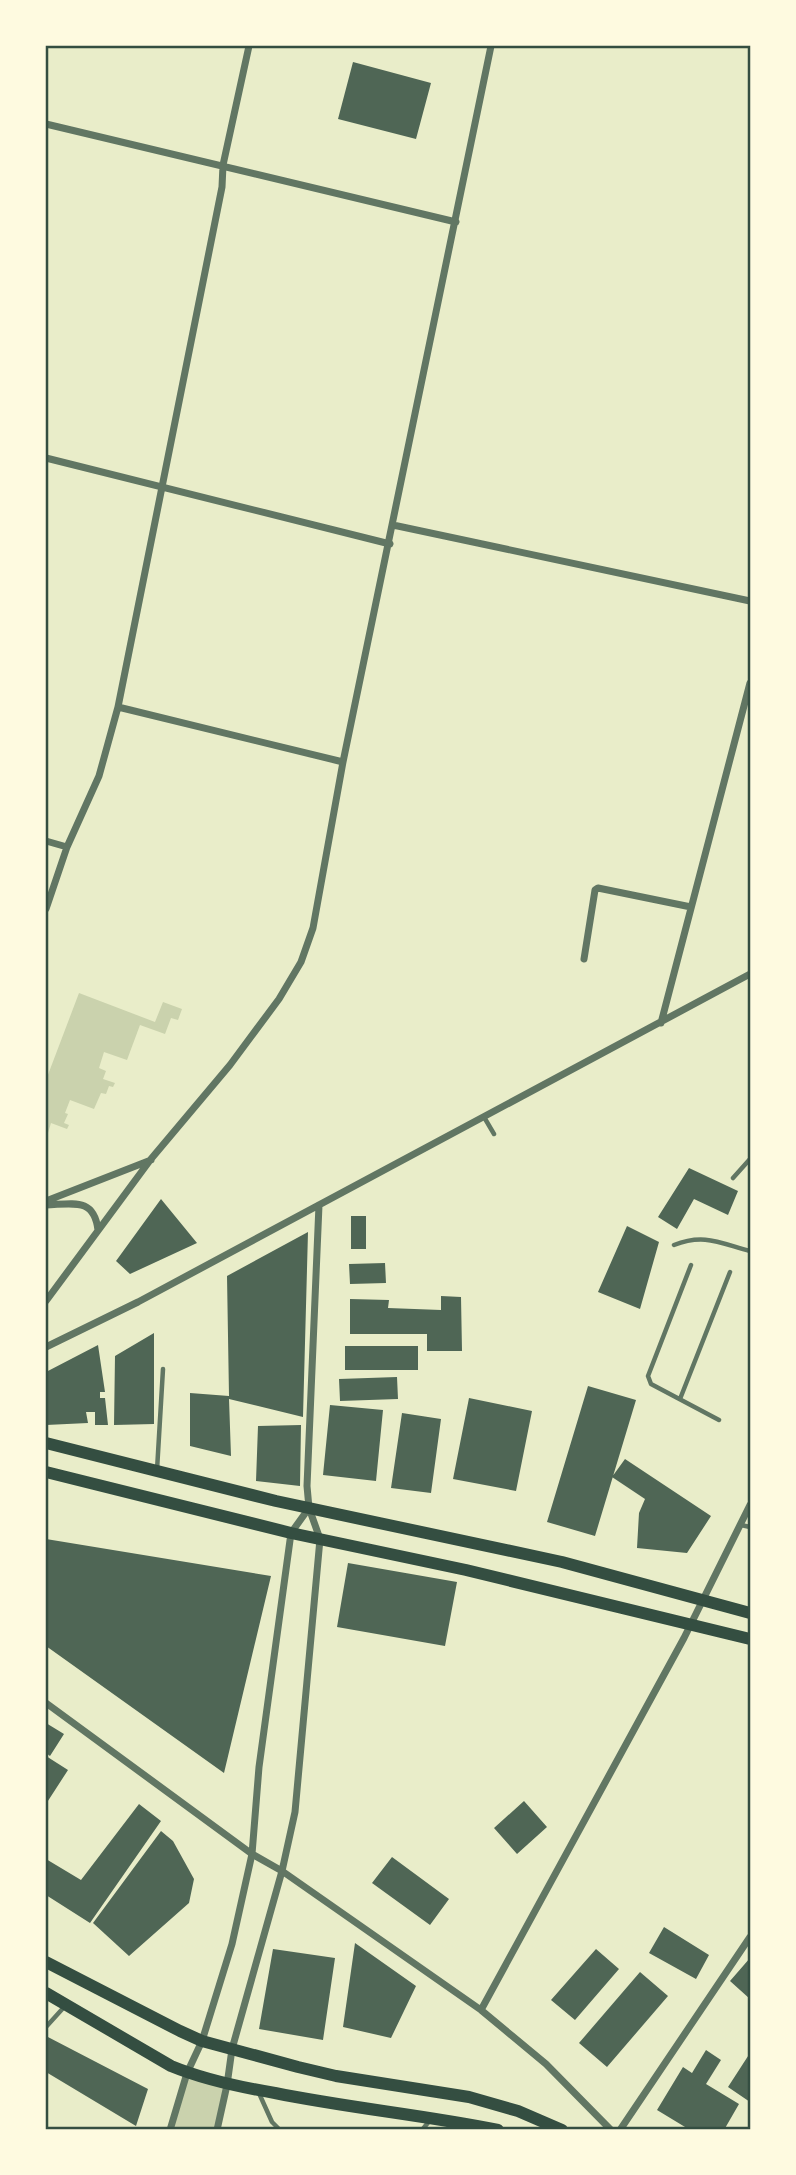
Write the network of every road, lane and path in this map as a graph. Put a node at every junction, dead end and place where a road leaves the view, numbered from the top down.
1 (249, 46) edge
2 (491, 46) edge
3 (46, 124) edge
4 (223, 165) junction
5 (456, 222) junction
6 (46, 458) edge
7 (163, 488) junction
8 (393, 525) junction
9 (390, 544) junction
10 (751, 601) edge
11 (751, 683) edge
12 (118, 707) junction
13 (343, 762) junction
14 (46, 841) edge
15 (67, 846) junction
16 (691, 907) junction
17 (46, 909) edge
18 (584, 959) dead end
19 (751, 974) edge
20 (661, 1023) junction
21 (484, 1117) junction
22 (494, 1133) dead end
23 (751, 1159) edge
24 (151, 1160) junction
25 (733, 1178) dead end
26 (46, 1203) edge
27 (319, 1205) junction
28 (98, 1231) junction
29 (674, 1245) dead end
30 (751, 1251) edge
31 (691, 1265) dead end
32 (730, 1272) dead end
33 (46, 1301) edge
34 (47, 1345) edge
35 (163, 1369) dead end
36 (680, 1399) junction
37 (719, 1420) dead end
38 (46, 1443) edge
39 (157, 1471) junction
40 (46, 1472) edge
41 (751, 1506) edge
42 (309, 1508) junction
43 (741, 1525) junction
44 (751, 1527) edge
45 (291, 1533) junction
46 (320, 1539) junction
47 (703, 1600) junction
48 (751, 1613) edge
49 (691, 1624) junction
50 (751, 1639) edge
51 (46, 1703) edge
52 (252, 1854) junction
53 (282, 1871) junction
54 (751, 1937) edge
55 (46, 1962) edge
56 (46, 1993) edge
57 (66, 2005) junction
58 (481, 2010) junction
59 (46, 2026) edge
60 (202, 2041) junction
61 (232, 2049) junction
62 (187, 2073) junction
63 (227, 2085) junction
64 (258, 2090) junction
65 (432, 2118) junction
66 (170, 2130) edge
67 (217, 2130) edge
68 (280, 2130) edge
69 (422, 2130) edge
70 (498, 2130) edge
71 (562, 2130) edge
72 (611, 2130) edge
73 (620, 2130) edge

1 - 4 street
2 - 5 street
3 - 4 street
4 - 5 street
4 - 7 street
5 - 8 street
6 - 7 street
7 - 9 street
7 - 12 street
8 - 9 street
8 - 10 street
9 - 13 street
11 - 16 street
12 - 13 street
12 - 15 street
13 - 24 street
14 - 15 street
15 - 17 street
16 - 18 street
16 - 20 street
19 - 20 street
20 - 21 street
21 - 22 lane
21 - 27 street
23 - 25 lane
24 - 26 street
24 - 28 street
26 - 28 street
27 - 34 street
27 - 42 street
28 - 33 street
29 - 30 lane
31 - 36 lane
32 - 36 lane
35 - 39 lane
36 - 37 lane
38 - 39 main road
39 - 42 main road
40 - 45 main road
41 - 43 street
42 - 45 street
42 - 46 street
42 - 47 main road
43 - 44 lane
43 - 47 street
45 - 46 main road
45 - 52 street
46 - 49 main road
46 - 53 street
47 - 48 main road
47 - 49 street
49 - 50 main road
49 - 58 street
51 - 52 street
52 - 53 street
52 - 60 street
53 - 58 street
53 - 61 street
54 - 73 street
55 - 60 main road
56 - 57 main road
57 - 59 lane
57 - 62 main road
58 - 72 street
60 - 61 main road
60 - 62 street
61 - 63 street
61 - 71 main road
62 - 63 main road
62 - 66 street
63 - 64 main road
63 - 67 street
64 - 65 main road
64 - 68 lane
65 - 69 lane
65 - 70 main road

